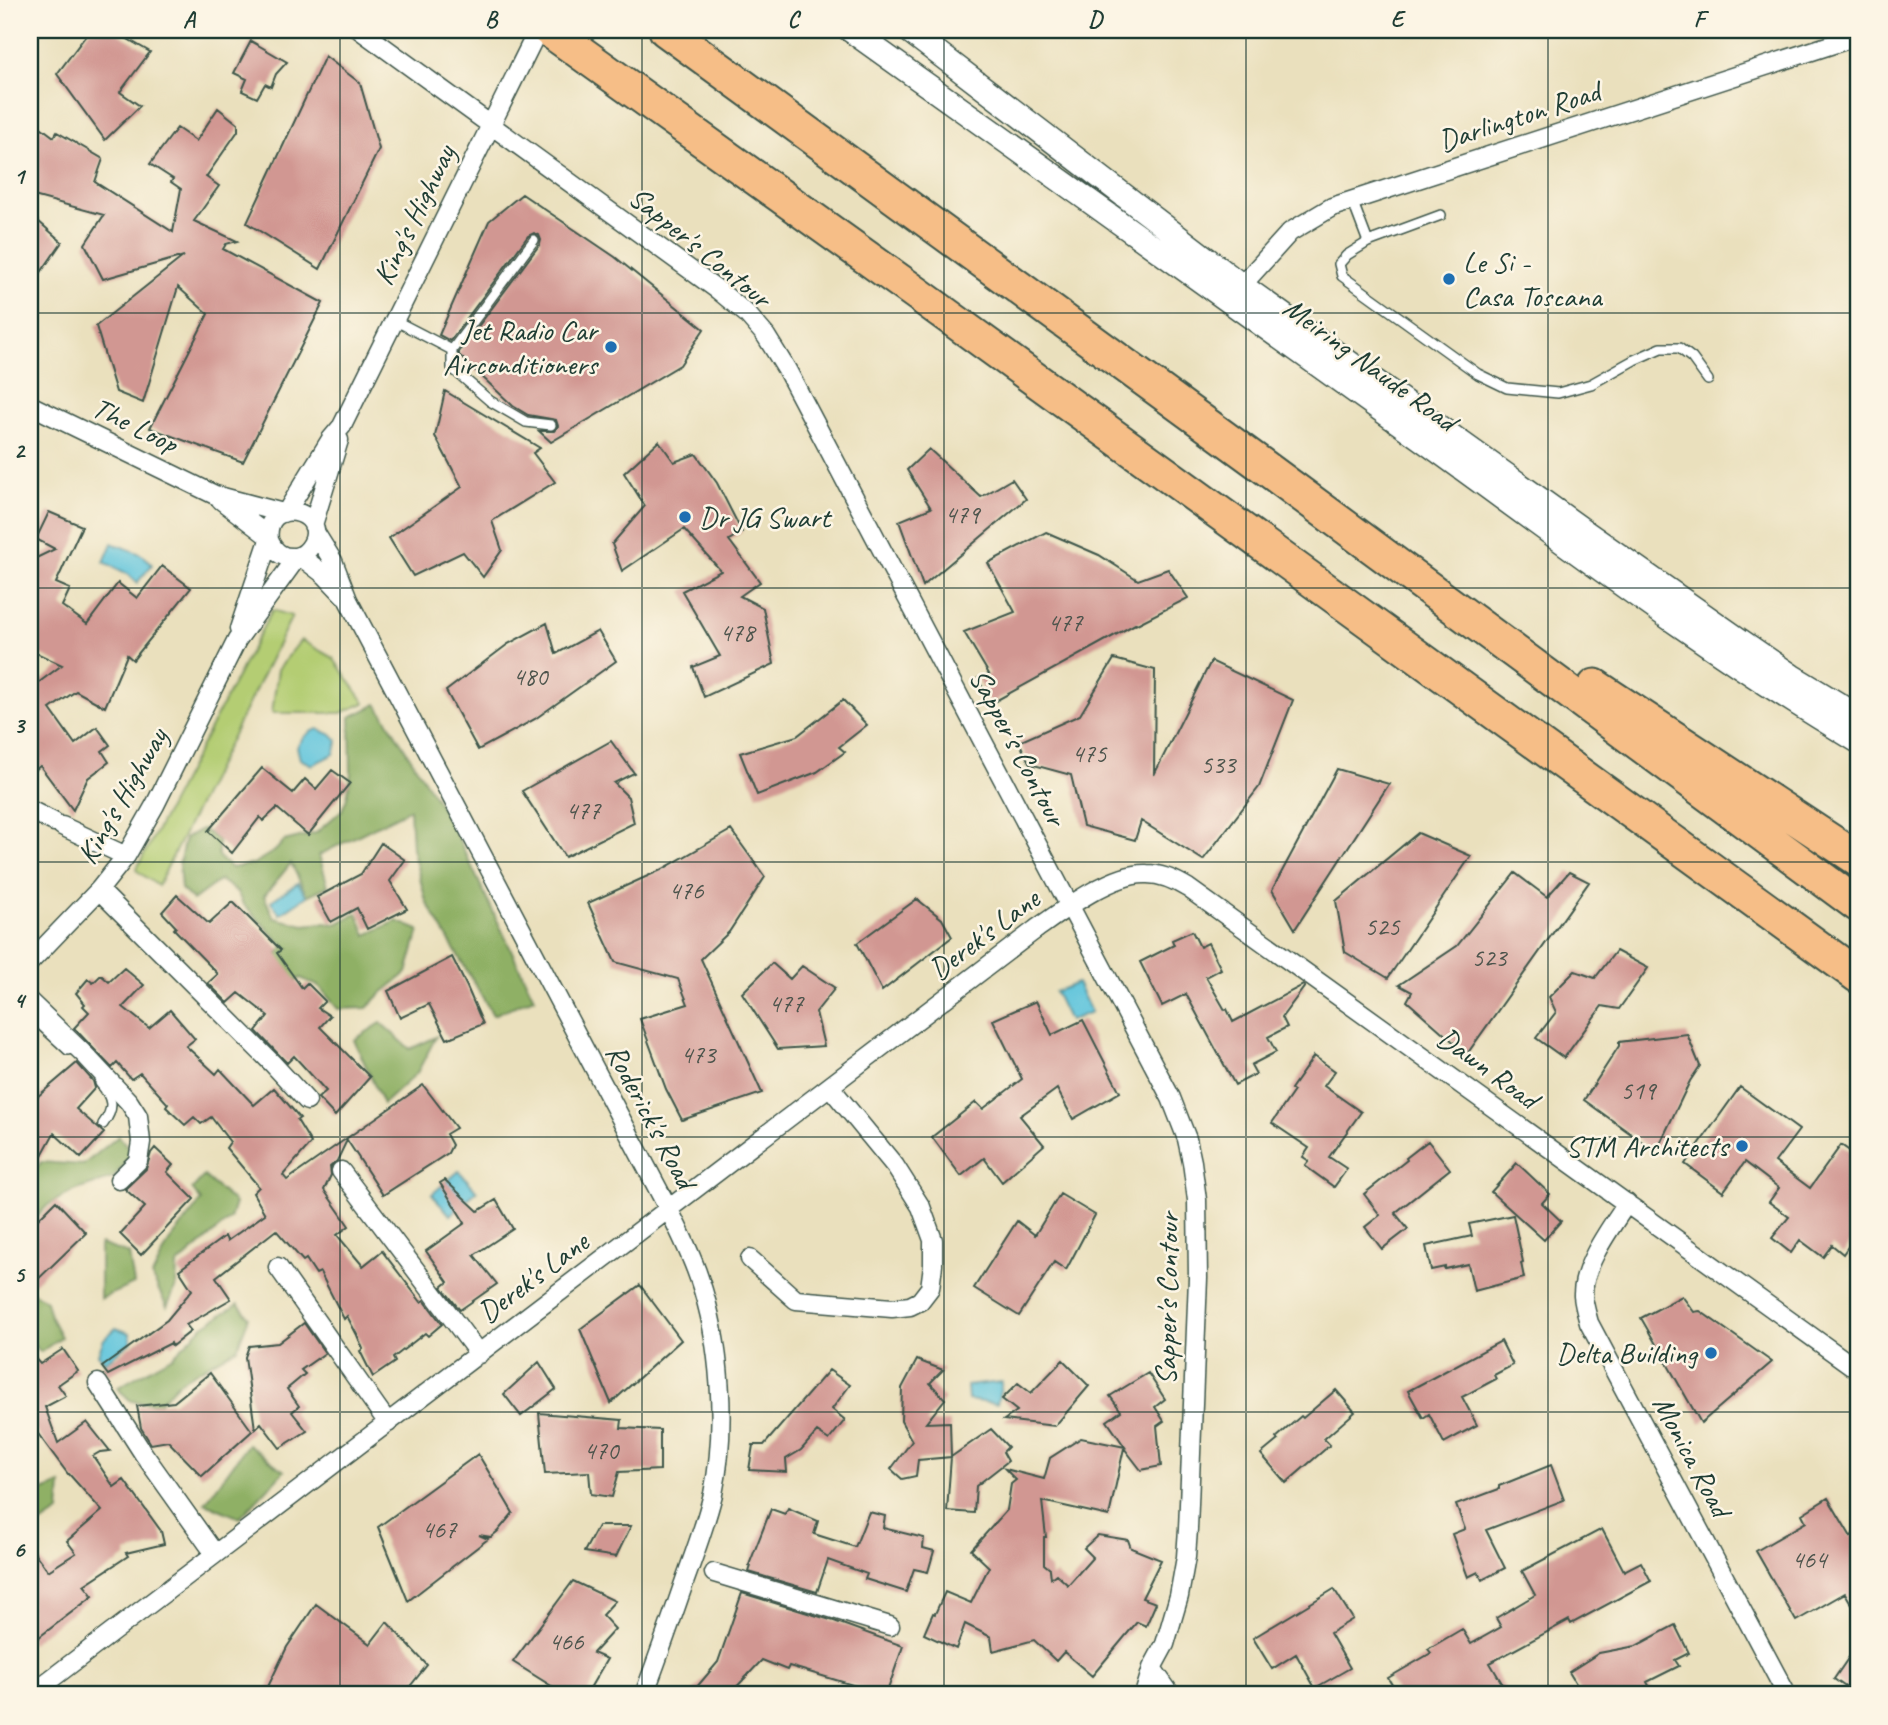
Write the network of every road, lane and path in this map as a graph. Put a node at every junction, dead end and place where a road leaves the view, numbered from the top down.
1 (360, 30) edge
2 (538, 30) edge
3 (549, 30) edge
4 (666, 30) edge
5 (850, 30) edge
6 (908, 30) edge
7 (1858, 36) edge
8 (491, 124) junction
9 (1352, 200) junction
10 (1441, 215) dead end
11 (534, 240) dead end
12 (1368, 242) junction
13 (1234, 293) junction
14 (394, 320) junction
15 (452, 350) junction
16 (1708, 380) dead end
17 (30, 405) edge
18 (551, 425) dead end
19 (342, 426) junction
20 (1263, 466) junction
21 (215, 495) junction
22 (285, 512) junction
23 (314, 528) junction
24 (269, 538) junction
25 (299, 556) junction
26 (348, 600) junction
27 (237, 640) junction
28 (1858, 716) edge
29 (1858, 741) edge
30 (30, 810) edge
31 (126, 856) junction
32 (1858, 859) edge
33 (99, 890) junction
34 (1070, 905) junction
35 (1858, 905) edge
36 (30, 962) edge
37 (1858, 976) edge
38 (30, 1002) edge
39 (30, 1015) edge
40 (830, 1087) junction
41 (307, 1101) dead end
42 (103, 1124) dead end
43 (341, 1171) dead end
44 (120, 1180) dead end
45 (1628, 1203) junction
46 (669, 1210) junction
47 (750, 1259) dead end
48 (278, 1267) dead end
49 (479, 1354) junction
50 (1858, 1370) edge
51 (98, 1382) dead end
52 (388, 1423) junction
53 (215, 1554) junction
54 (691, 1564) junction
55 (714, 1573) joint
56 (890, 1626) dead end
57 (1152, 1668) junction
58 (30, 1695) edge
59 (644, 1695) edge
60 (1144, 1695) edge
61 (1171, 1695) edge
62 (1787, 1695) edge

1 - 8 street, Sapper's Contour
2 - 8 street, King's Highway
3 - 37 highway
4 - 20 highway
5 - 13 street, Meiring Naude Road
6 - 13 street, Meiring Naude Road
7 - 9 street, Darlington Road
8 - 14 street, King's Highway
8 - 34 street, Sapper's Contour
9 - 12 lane
9 - 13 street, Darlington Road
10 - 12 lane
11 - 15 lane
12 - 16 lane
13 - 28 street, Meiring Naude Road
13 - 29 street, Meiring Naude Road
14 - 15 lane
14 - 19 street, King's Highway
15 - 18 lane
17 - 21 street, The Loop
19 - 22 street, King's Highway
19 - 23 street, King's Highway
20 - 32 highway
20 - 35 highway
21 - 22 street, The Loop
21 - 24 street, The Loop
22 - 23 street
22 - 24 street
23 - 25 street
23 - 26 street, Roderick's Road
24 - 25 street
24 - 27 street, King's Highway
25 - 26 street, Roderick's Road
25 - 27 street, King's Highway
26 - 46 street, Roderick's Road
27 - 31 street, King's Highway
30 - 31 street
31 - 33 street, King's Highway
33 - 36 street, King's Highway
33 - 41 street
34 - 40 street, Derek's Lane
34 - 45 street, Dawn Road
34 - 57 street, Sapper's Contour
38 - 44 street
39 - 42 lane
40 - 46 street, Derek's Lane
40 - 47 street
43 - 49 street
45 - 50 street, Dawn Road
45 - 62 street, Monica Road
46 - 49 street, Derek's Lane
46 - 54 street, Roderick's Road
48 - 52 street
49 - 52 street, Derek's Lane
51 - 53 street
52 - 53 street, Derek's Lane
53 - 58 street, Derek's Lane
54 - 55 lane
54 - 59 street, Roderick's Road
55 - 56 street
57 - 60 street, Sapper's Contour
57 - 61 street

